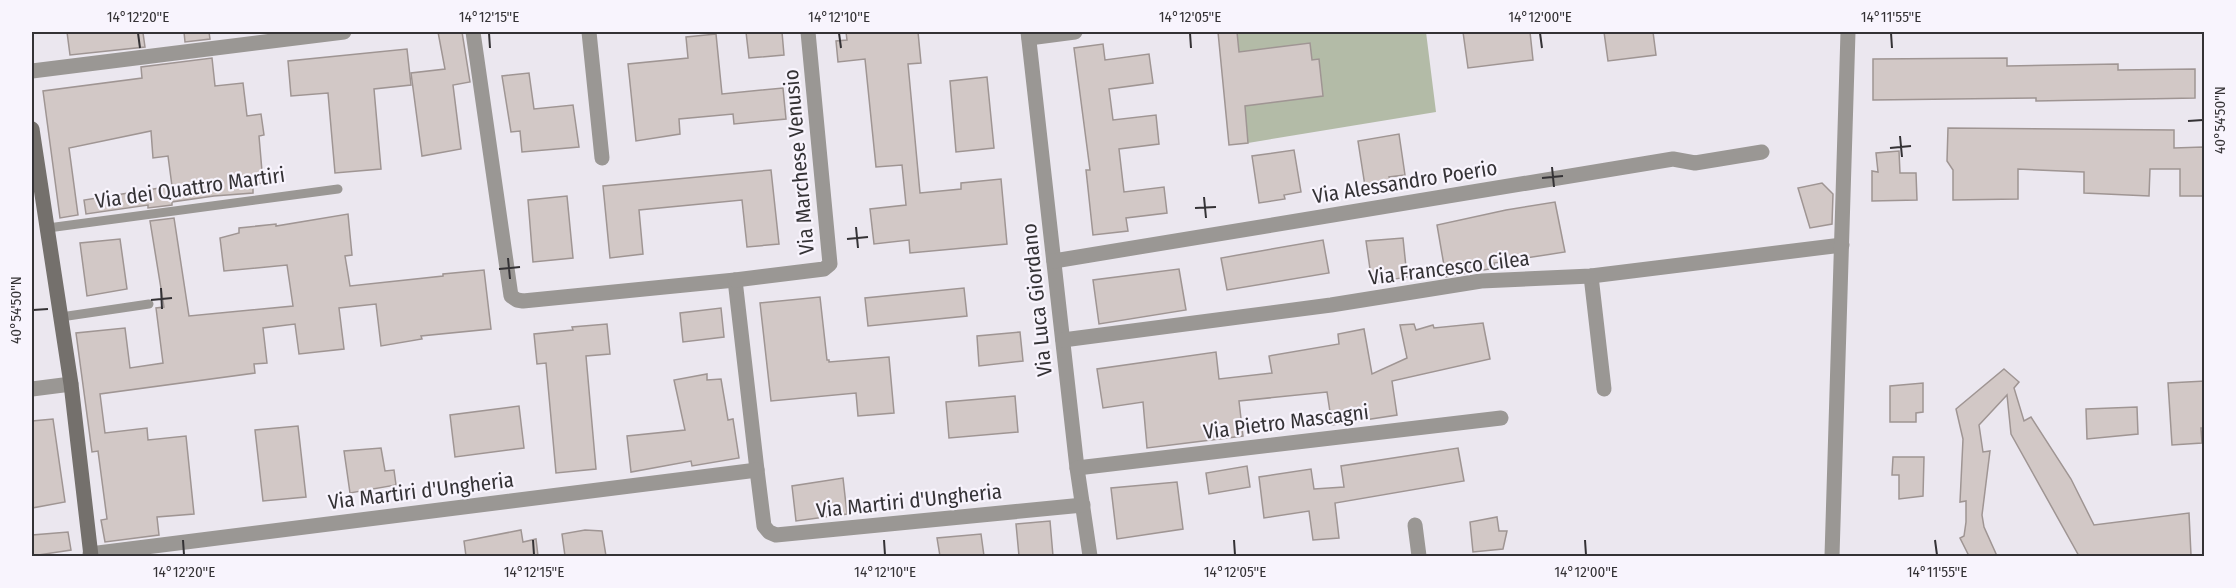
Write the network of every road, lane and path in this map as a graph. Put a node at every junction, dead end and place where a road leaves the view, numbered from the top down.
1 (344, 32) edge
2 (473, 32) edge
3 (589, 32) edge
4 (808, 32) edge
5 (1076, 32) edge
6 (1848, 32) edge
7 (1029, 35) edge
8 (32, 71) edge
9 (32, 129) edge
10 (1762, 152) dead end
11 (602, 158) dead end
12 (338, 189) dead end
13 (48, 228) junction
14 (1842, 245) junction
15 (1054, 261) junction
16 (1591, 276) junction
17 (735, 280) junction
18 (148, 304) dead end
19 (61, 317) junction
20 (1063, 340) junction
21 (71, 384) junction
22 (32, 389) edge
23 (1604, 389) dead end
24 (1501, 418) dead end
25 (1077, 468) junction
26 (757, 470) junction
27 (1083, 505) junction
28 (1415, 525) dead end
29 (91, 555) edge
30 (1090, 556) edge
31 (1419, 556) edge
32 (1832, 556) edge

1 - 8 street
2 - 17 street
3 - 11 street
4 - 17 street, Via Marchese Venusio
5 - 7 street, Via Luca Giordano
6 - 14 street
7 - 15 street, Via Luca Giordano
9 - 13 street
10 - 15 street, Via Alessandro Poerio
12 - 13 lane, Via dei Quattro Martiri
13 - 19 street
14 - 16 street, Via Francesco Cilea
14 - 32 street
15 - 20 street, Via Luca Giordano
16 - 20 street, Via Francesco Cilea
16 - 23 street
17 - 26 street, Via Martiri d'Ungheria
18 - 19 lane
19 - 21 street
20 - 25 street, Via Luca Giordano
21 - 22 street
21 - 29 street
24 - 25 street, Via Pietro Mascagni
25 - 27 street, Via Luca Giordano
26 - 27 street, Via Martiri d'Ungheria
26 - 29 street, Via Martiri d'Ungheria
27 - 30 street, Via Luca Giordano
28 - 31 street

